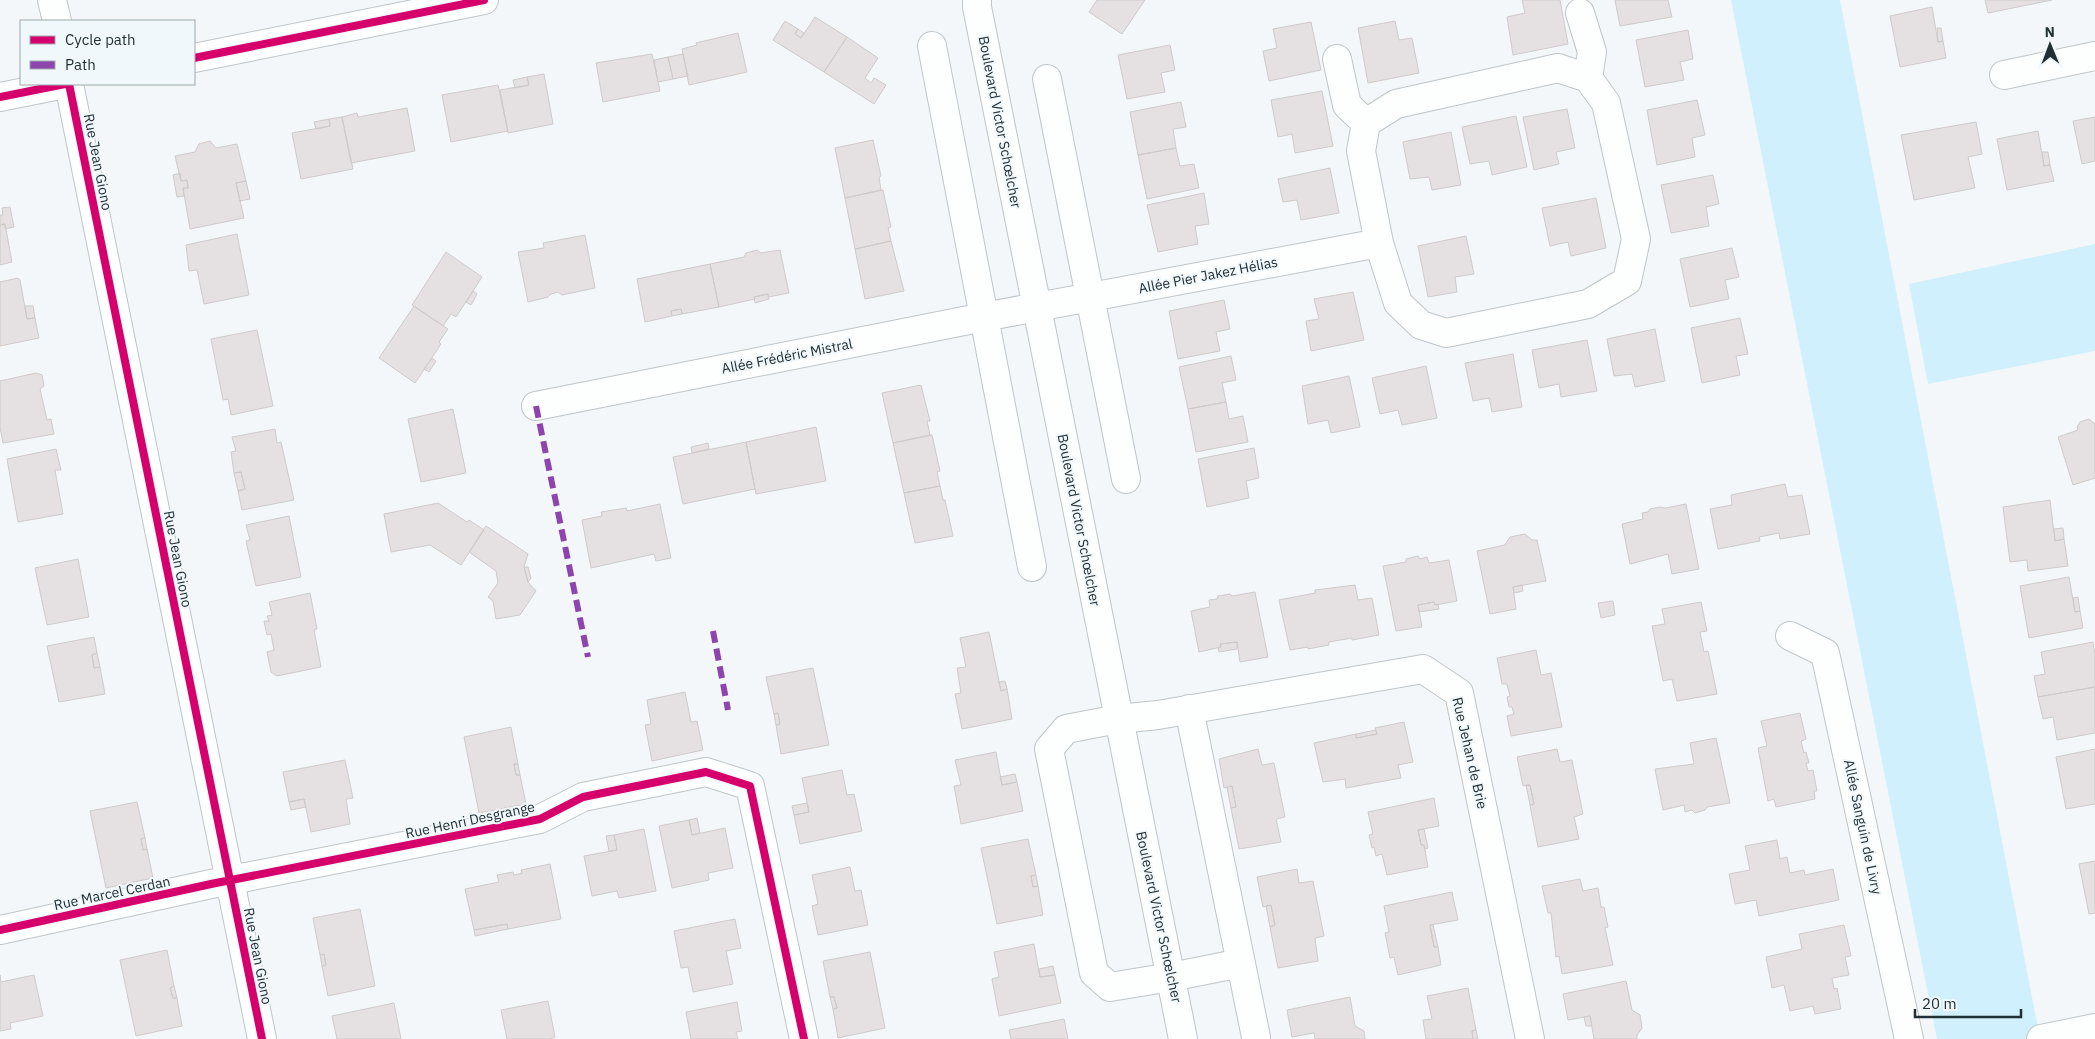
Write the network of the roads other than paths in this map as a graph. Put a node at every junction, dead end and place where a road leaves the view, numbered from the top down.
1 (52, 0) edge
2 (484, 0) edge
3 (978, 0) edge
4 (1580, 13) dead end
5 (57, 20) edge
6 (932, 46) dead end
7 (2095, 56) edge
8 (195, 58) edge
9 (1337, 59) dead end
10 (2004, 75) dead end
11 (1588, 78) junction
12 (1047, 79) dead end
13 (60, 85) edge
14 (69, 85) edge
15 (0, 97) edge
16 (1366, 123) junction
17 (1379, 243) junction
18 (1089, 298) junction
19 (1037, 307) junction
20 (984, 317) junction
21 (536, 406) dead end
22 (1126, 479) dead end
23 (1032, 567) dead end
24 (1790, 636) dead end
25 (1189, 709) junction
26 (1118, 719) junction
27 (230, 880) junction
28 (0, 930) edge
29 (1241, 963) junction
30 (1172, 977) junction
31 (2095, 1028) edge
32 (1256, 1037) dead end
33 (262, 1039) edge
34 (804, 1039) edge
35 (1183, 1039) edge
36 (1530, 1039) edge
37 (1909, 1039) edge
38 (2041, 1039) edge

1 - 5 street
2 - 8 street
3 - 19 street, Boulevard Victor Schœlcher
4 - 11 street
6 - 20 street
7 - 10 street
9 - 16 street
11 - 16 street
11 - 17 street
12 - 18 street
13 - 15 street
14 - 27 street, Rue Jean Giono
16 - 17 street
17 - 18 street, Allée Pier Jakez Hélias
18 - 19 street, Allée Pier Jakez Hélias
18 - 22 street
19 - 20 street, Allée Frédéric Mistral
19 - 26 street, Boulevard Victor Schœlcher
20 - 21 street, Allée Frédéric Mistral
20 - 23 street
24 - 37 street, Allée Sanguin de Livry
25 - 26 street, Rue Jehan de Brie
25 - 29 street
25 - 36 street, Rue Jehan de Brie
26 - 30 street, Boulevard Victor Schœlcher
26 - 30 street, Rue Jehan de Brie
27 - 28 street, Rue Marcel Cerdan
27 - 33 street, Rue Jean Giono
27 - 34 street, Rue Henri Desgrange
29 - 30 street
29 - 32 street
30 - 35 street, Boulevard Victor Schœlcher
31 - 38 street

